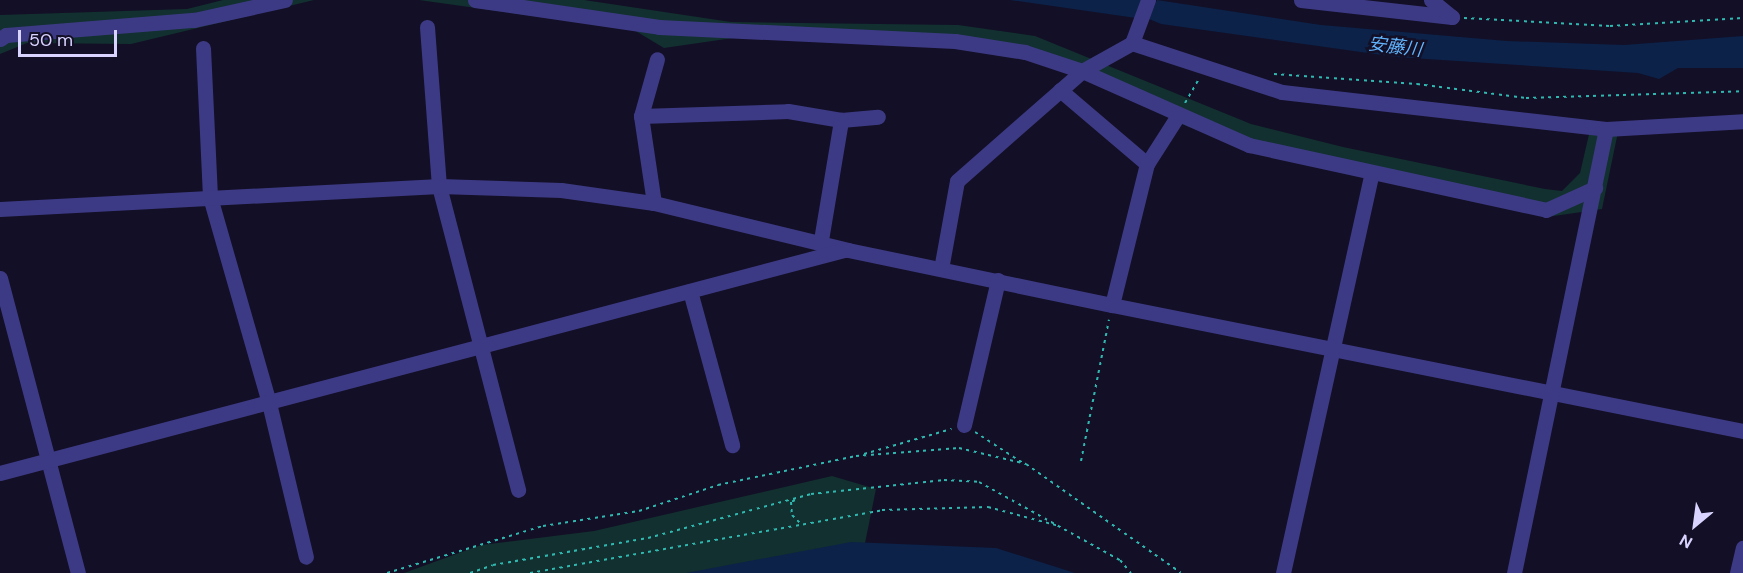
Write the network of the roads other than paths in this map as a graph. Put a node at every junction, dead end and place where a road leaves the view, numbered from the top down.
1 (285, 0) edge
2 (475, 0) edge
3 (1148, 0) edge
4 (1301, 0) edge
5 (1431, 0) edge
6 (427, 27) dead end
7 (0, 39) edge
8 (1132, 43) junction
9 (203, 48) dead end
10 (657, 59) dead end
11 (1082, 71) junction
12 (1060, 90) junction
13 (1179, 114) junction
14 (641, 116) junction
15 (878, 117) dead end
16 (841, 120) junction
17 (1743, 121) edge
18 (1606, 129) junction
19 (1148, 164) junction
20 (1370, 180) dead end
21 (439, 186) junction
22 (1595, 188) junction
23 (210, 197) junction
24 (654, 204) junction
25 (0, 209) edge
26 (821, 240) junction
27 (848, 250) junction
28 (941, 269) junction
29 (0, 278) edge
30 (998, 280) junction
31 (690, 291) junction
32 (1112, 305) junction
33 (482, 348) junction
34 (1333, 348) junction
35 (1552, 394) junction
36 (269, 403) junction
37 (964, 425) road end
38 (1743, 430) edge
39 (732, 445) dead end
40 (51, 460) junction
41 (0, 473) edge
42 (518, 490) dead end
43 (1743, 548) edge
44 (306, 557) dead end
45 (78, 573) edge
46 (1283, 573) edge
47 (1514, 573) edge
48 (1737, 573) edge

1 - 7 street
2 - 11 street
3 - 8 street
4 - 5 street
6 - 21 street
8 - 11 street
8 - 18 street
9 - 23 street
10 - 14 street
11 - 12 street
11 - 13 street
12 - 19 street
12 - 28 street
13 - 19 street
13 - 22 street
14 - 16 street
14 - 24 street
15 - 16 street
16 - 26 street
17 - 18 street
18 - 22 street
19 - 32 street
20 - 34 street
21 - 23 street
21 - 24 street
21 - 33 street
22 - 35 street
23 - 25 street
23 - 36 street
24 - 26 street
26 - 27 street
27 - 28 street
27 - 31 street
28 - 30 street
29 - 40 street
30 - 32 street
30 - 37 street
31 - 33 street
31 - 39 street
32 - 34 street
33 - 36 street
33 - 42 street
34 - 35 street
34 - 46 street
35 - 38 street
35 - 47 street
36 - 40 street
36 - 44 street
40 - 41 street
40 - 45 street
43 - 48 street

